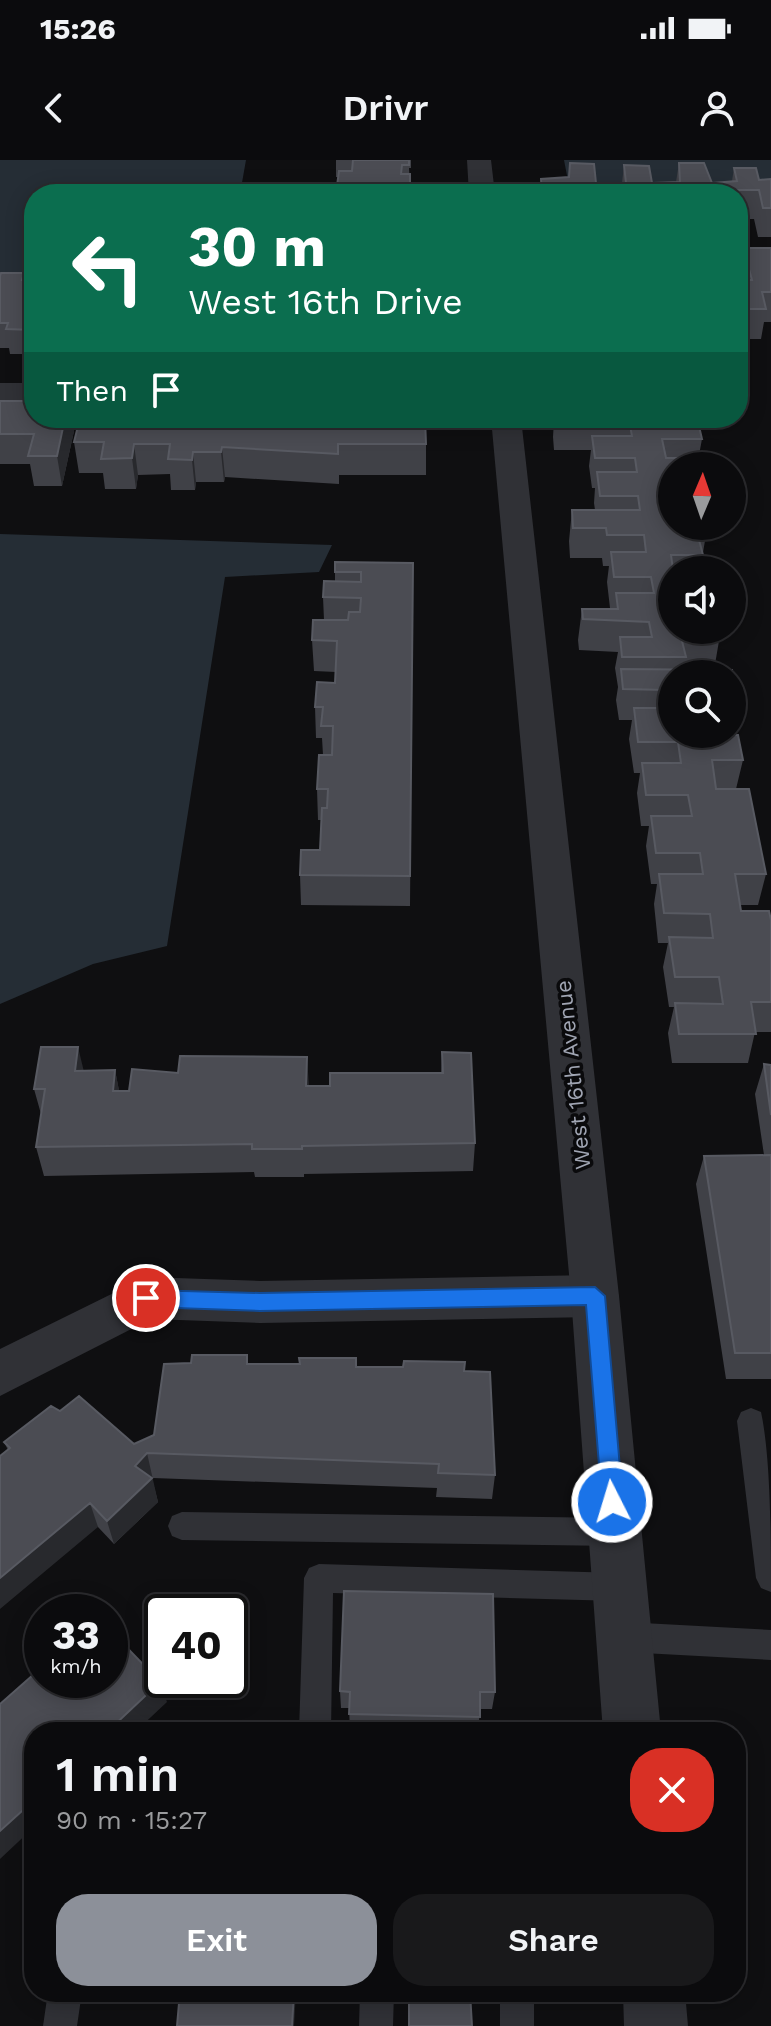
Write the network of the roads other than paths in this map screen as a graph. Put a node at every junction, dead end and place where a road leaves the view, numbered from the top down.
1 (479, 160) edge
2 (481, 184) edge
3 (748, 264) edge
4 (771, 265) edge
5 (0, 392) edge
6 (24, 392) edge
7 (507, 428) edge
8 (595, 1296) junction
9 (0, 1374) edge
10 (751, 1421) dead end
11 (182, 1526) dead end
12 (615, 1532) junction
13 (771, 1578) edge
14 (619, 1587) junction
15 (624, 1637) junction
16 (771, 1645) edge
17 (315, 1722) edge
18 (631, 1722) edge
19 (64, 2002) edge
20 (377, 2002) edge
21 (517, 2002) edge
22 (655, 2002) edge
23 (60, 2026) edge
24 (376, 2026) edge
25 (517, 2026) edge
26 (656, 2026) edge

1 - 2 street
3 - 4 street
5 - 6 street
7 - 8 street, West 16th Avenue
8 - 9 street
8 - 12 street, West 16th Avenue
10 - 13 lane
11 - 12 lane
12 - 14 street, West 16th Avenue
14 - 15 street, West 16th Avenue
14 - 17 lane
15 - 16 lane
15 - 18 street, West 16th Avenue
19 - 23 lane
20 - 24 lane
21 - 25 lane
22 - 26 street

